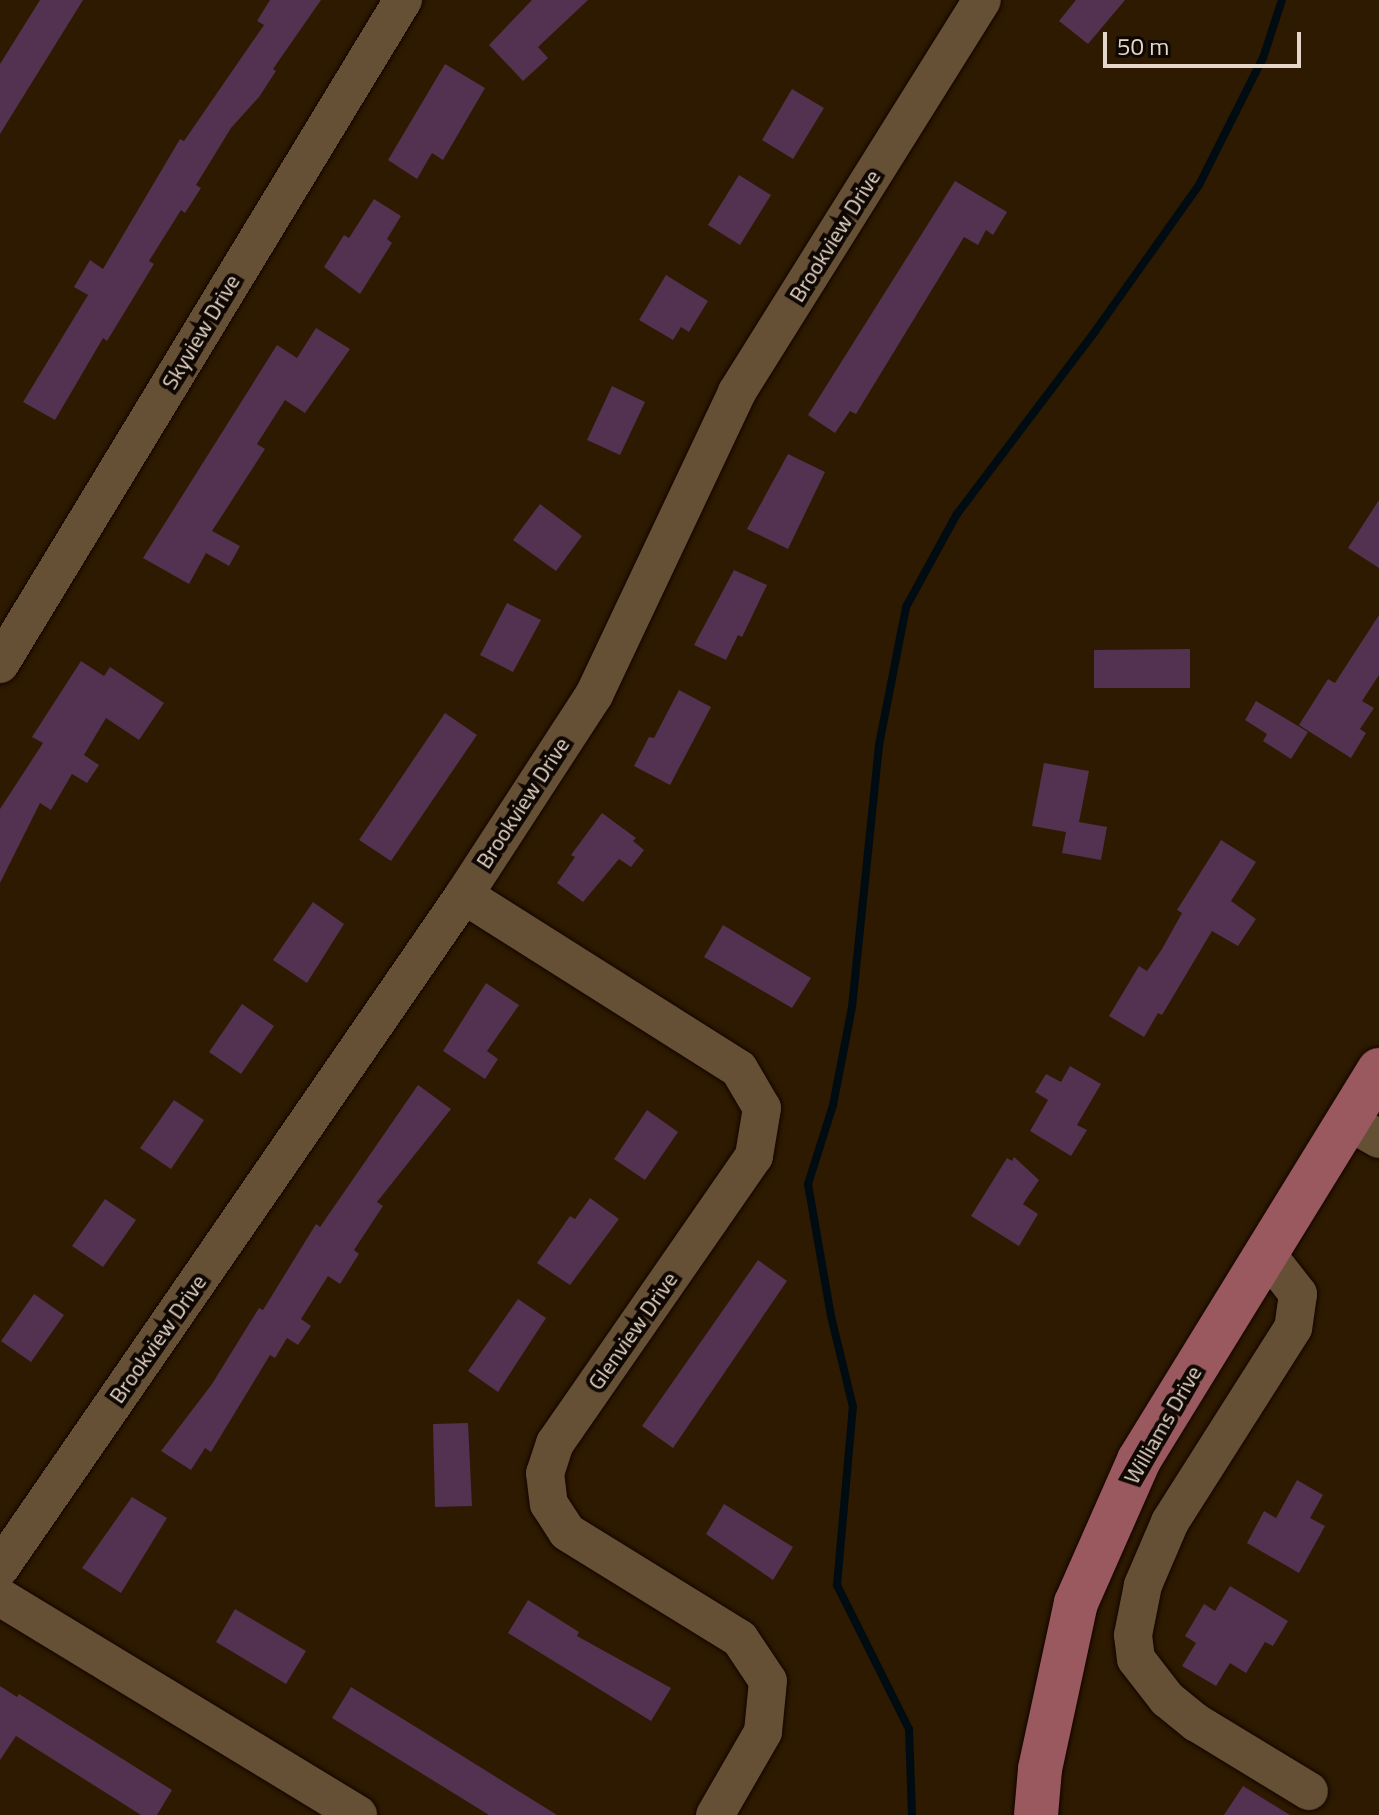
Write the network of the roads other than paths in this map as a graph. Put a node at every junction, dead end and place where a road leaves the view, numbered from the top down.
1 (403, 0) edge
2 (982, 0) edge
3 (0, 664) edge
4 (464, 895) junction
5 (1379, 1070) edge
6 (1363, 1130) edge
7 (1266, 1253) junction
8 (0, 1568) edge
9 (0, 1597) edge
10 (1309, 1791) dead end
11 (358, 1815) edge
12 (715, 1815) edge
13 (1036, 1815) edge

1 - 3 street, Skyview Drive
2 - 4 street, Brookview Drive
4 - 8 street, Brookview Drive
4 - 12 street, Glenview Drive
5 - 6 main road, Williams Drive
6 - 7 main road, Williams Drive
7 - 10 street
7 - 13 main road, Williams Drive
9 - 11 street

